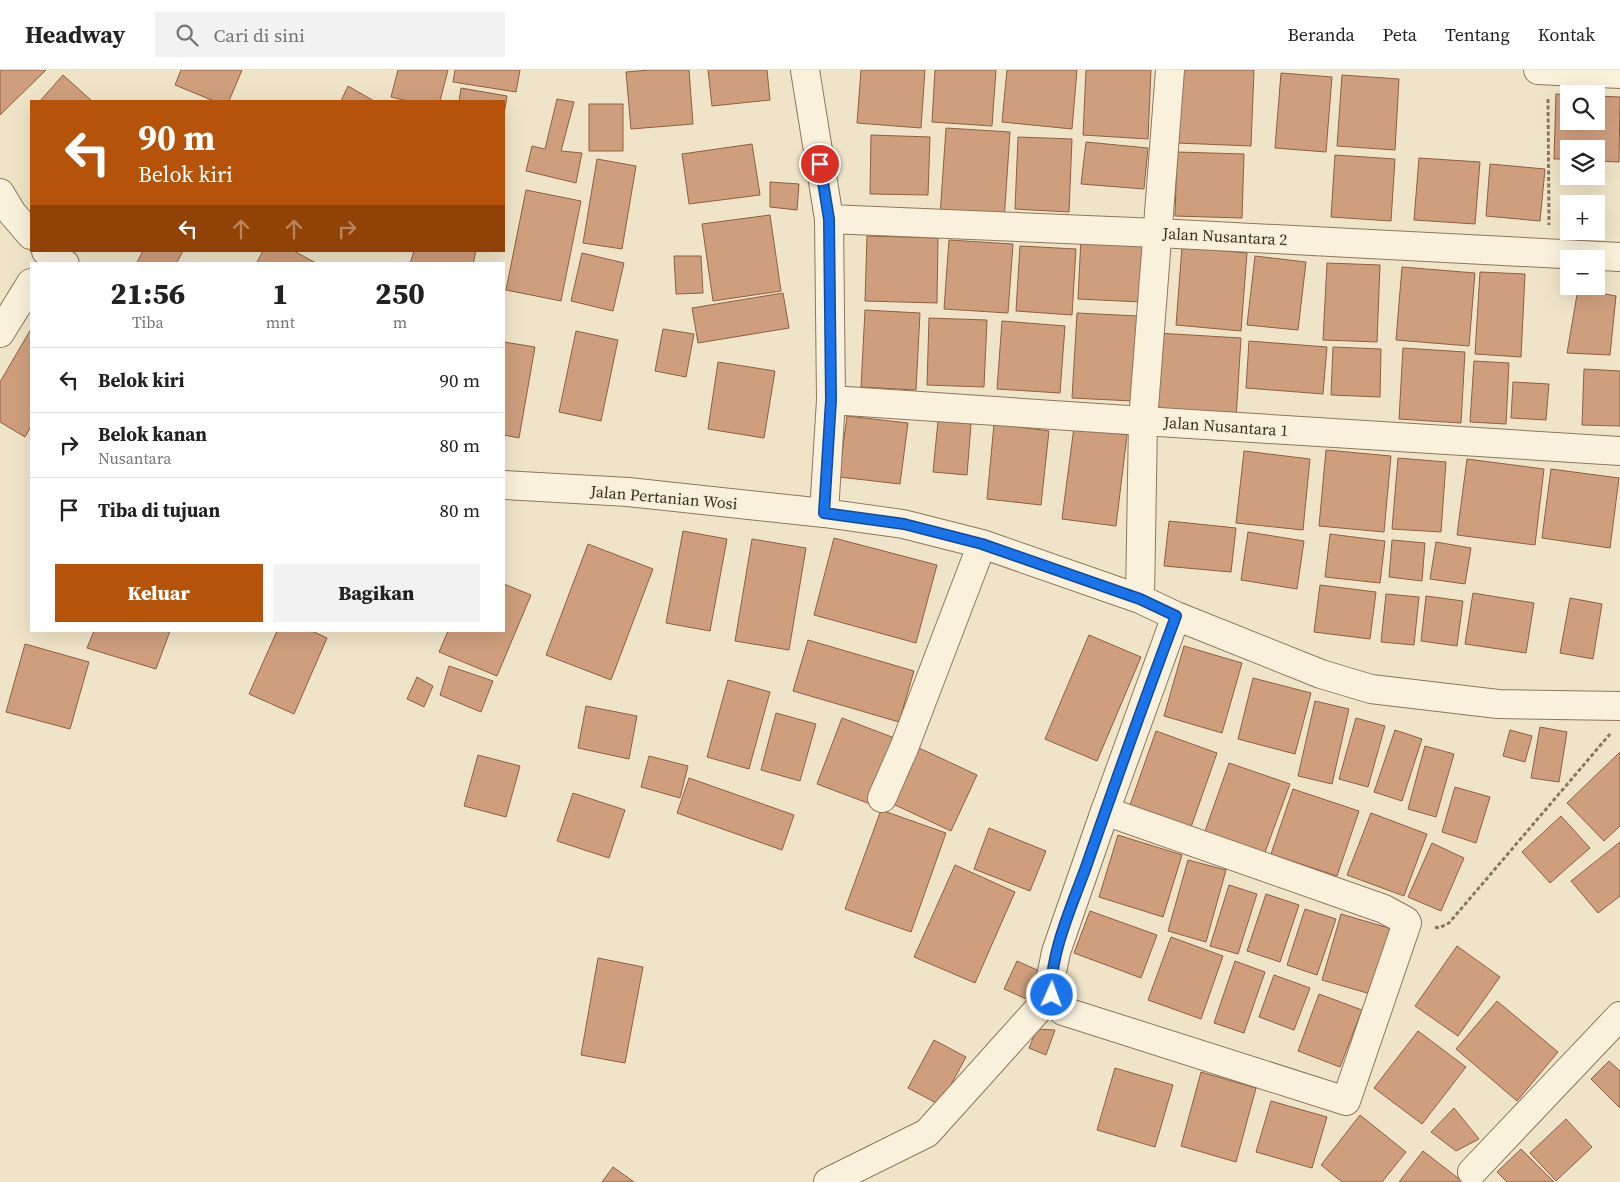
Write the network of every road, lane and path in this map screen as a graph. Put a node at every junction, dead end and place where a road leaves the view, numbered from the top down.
1 (805, 70) edge
2 (1170, 70) edge
3 (1538, 70) edge
4 (1548, 71) edge
5 (1620, 74) edge
6 (0, 193) edge
7 (829, 219) junction
8 (1158, 233) junction
9 (30, 234) edge
10 (1549, 253) junction
11 (1620, 256) edge
12 (30, 285) edge
13 (0, 333) edge
14 (831, 400) junction
15 (1143, 421) junction
16 (1620, 451) edge
17 (505, 485) edge
18 (824, 513) junction
19 (982, 544) junction
20 (1140, 599) junction
21 (1176, 616) junction
22 (1617, 718) edge
23 (882, 798) dead end
24 (1105, 812) junction
25 (1407, 923) junction
26 (1052, 995) junction
27 (1620, 1016) edge
28 (1472, 1172) dead end
29 (828, 1182) edge

1 - 7 street
2 - 8 street
3 - 4 street
4 - 5 street
4 - 10 path
6 - 9 street
7 - 8 street, Jalan Nusantara 2
7 - 14 street
8 - 10 street, Jalan Nusantara 2
8 - 15 street
10 - 11 street, Jalan Nusantara 2
12 - 13 street
14 - 15 street, Jalan Nusantara 1
14 - 18 street
15 - 16 street, Jalan Nusantara 1
15 - 20 street
17 - 18 street, Jalan Pertanian Wosi
18 - 19 street, Jalan Pertanian Wosi
19 - 20 street, Jalan Pertanian Wosi
19 - 23 street
20 - 21 street, Jalan Pertanian Wosi
21 - 22 street, Jalan Pertanian Wosi
21 - 24 street
22 - 25 path
24 - 25 street
24 - 26 street
25 - 26 street
26 - 29 street
27 - 28 street

